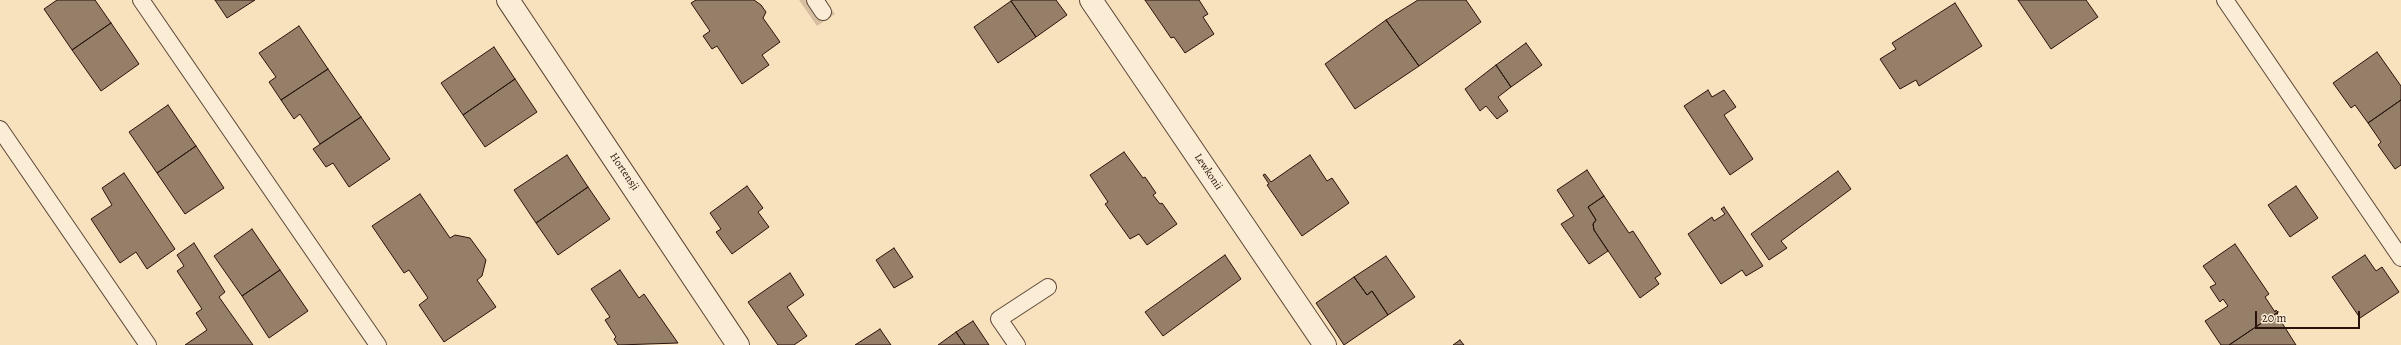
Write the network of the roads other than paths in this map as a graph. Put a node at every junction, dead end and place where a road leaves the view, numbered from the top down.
1 (141, 0) edge
2 (508, 0) edge
3 (1091, 0) edge
4 (2225, 0) edge
5 (0, 129) edge
6 (2401, 258) edge
7 (1048, 287) dead end
8 (148, 345) edge
9 (378, 345) edge
10 (738, 345) edge
11 (1017, 345) edge
12 (1325, 345) edge

1 - 9 lane
2 - 10 street, Hortensji
3 - 12 street, Lewkonii
4 - 6 lane
5 - 8 lane
7 - 11 lane

